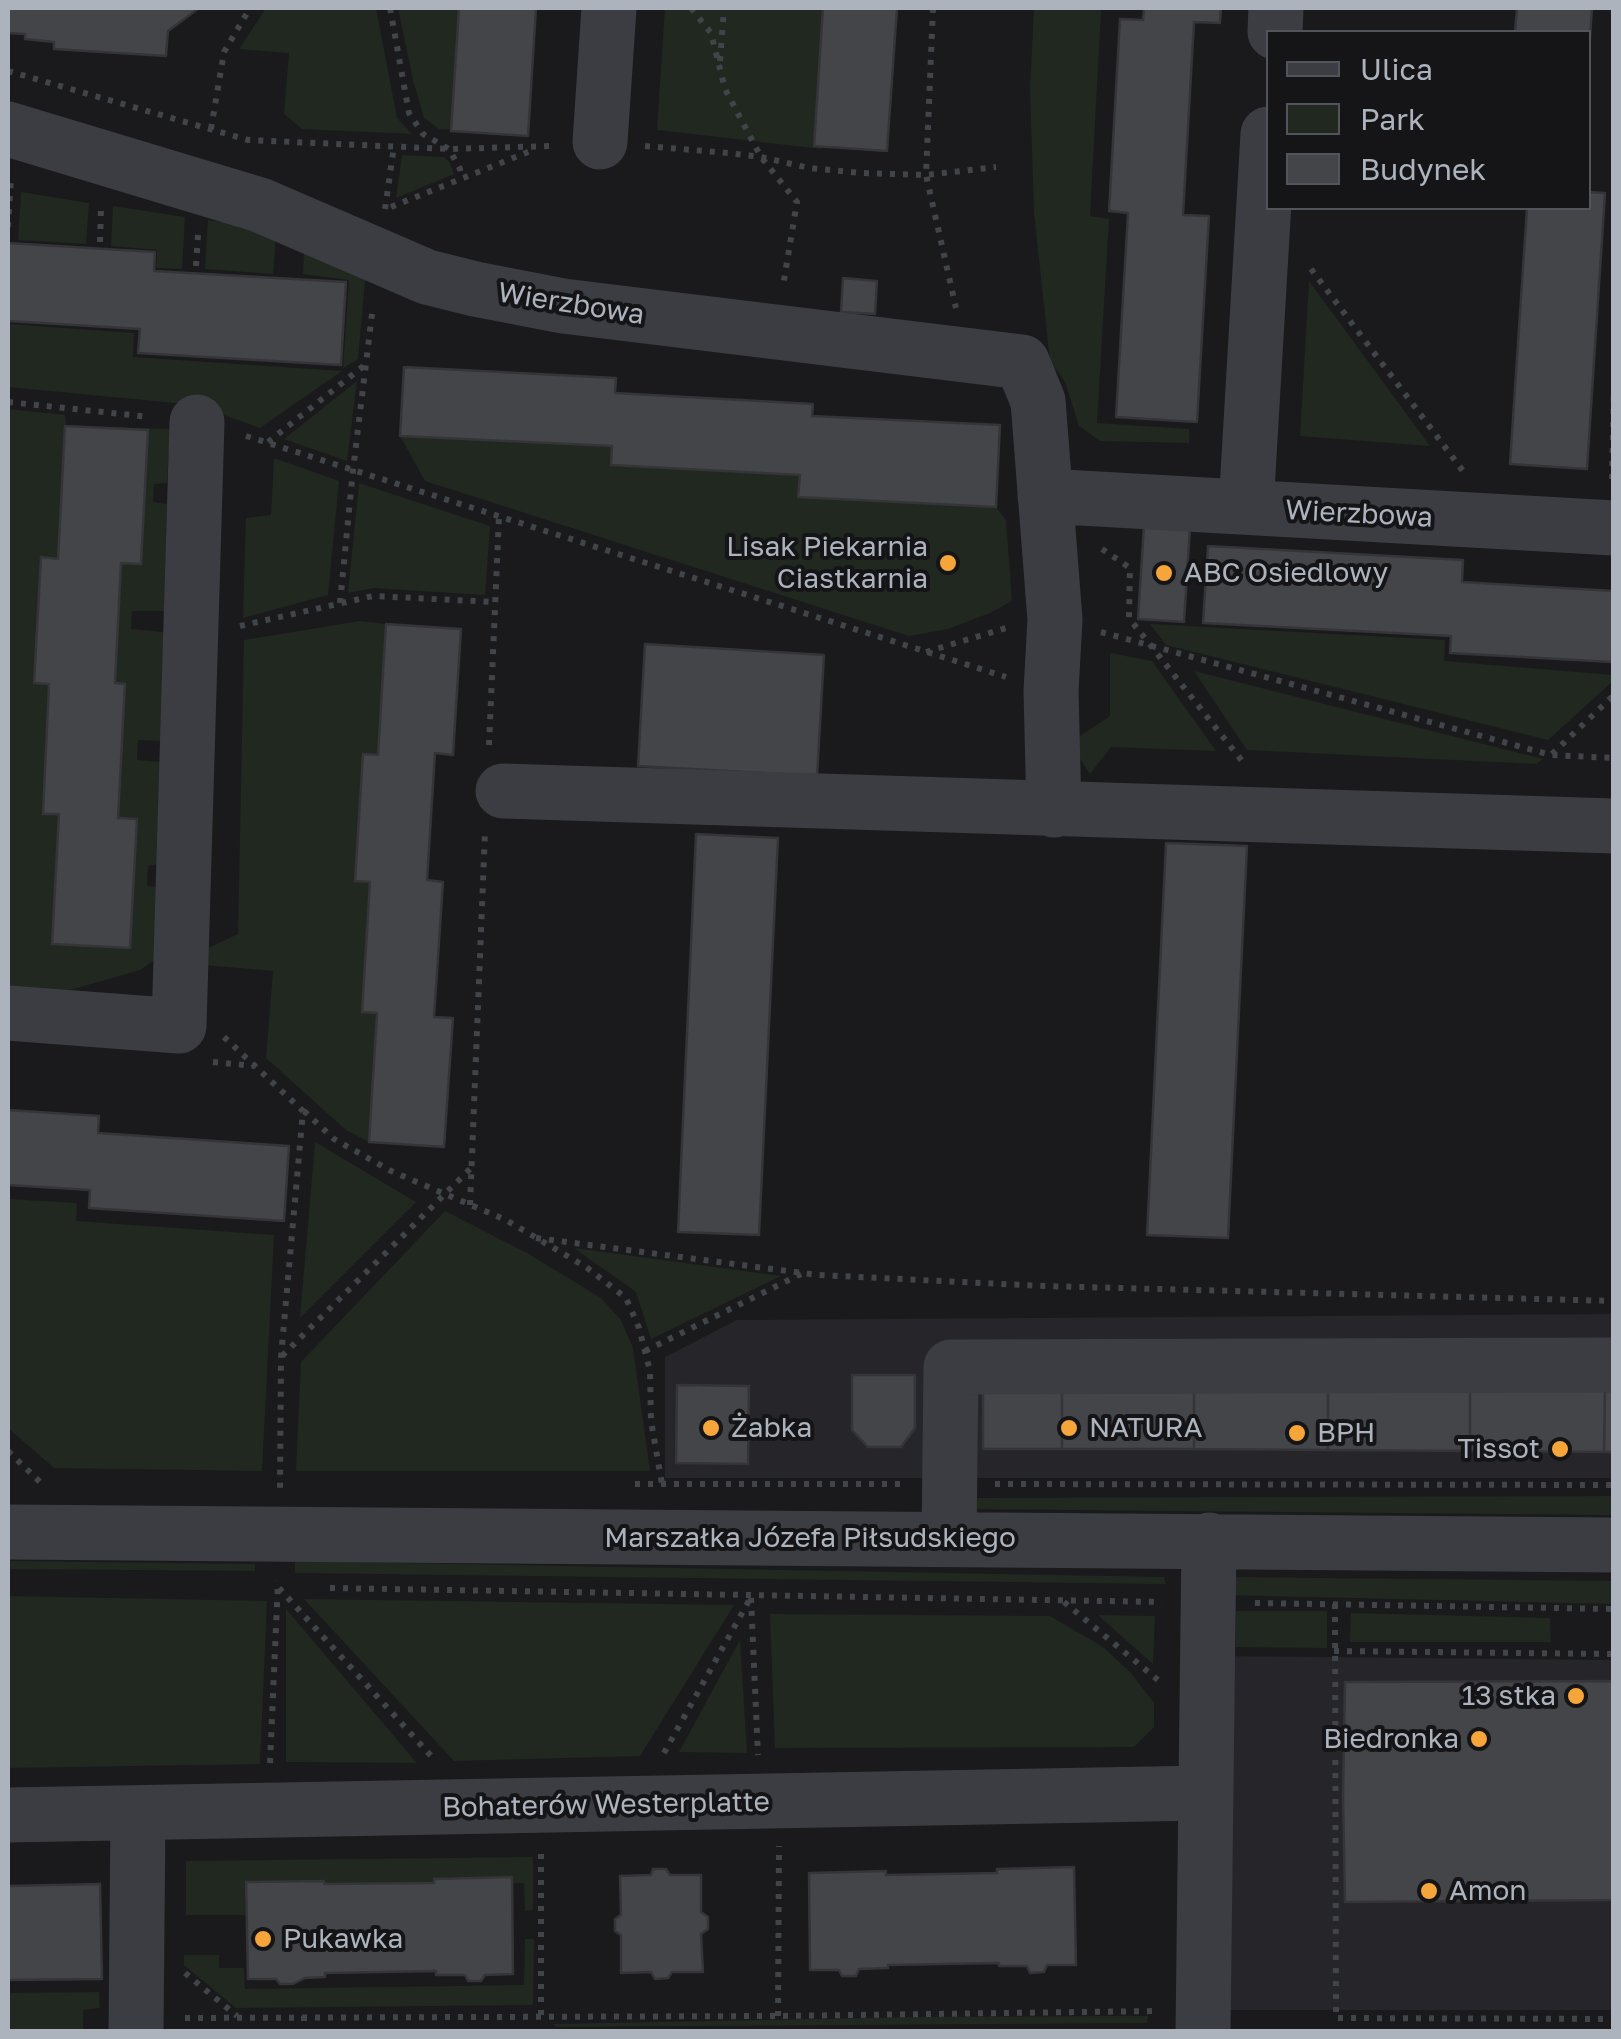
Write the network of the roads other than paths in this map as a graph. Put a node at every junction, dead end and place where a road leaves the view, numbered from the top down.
1 (609, 8) edge
2 (600, 142) road end
3 (9, 153) edge
4 (1266, 168) edge
5 (198, 422) road end
6 (1046, 504) junction
7 (1246, 508) junction
8 (1614, 528) edge
9 (492, 789) road end
10 (1054, 810) junction
11 (1614, 826) edge
12 (8, 1012) edge
13 (1614, 1366) edge
14 (16, 1507) edge
15 (949, 1540) junction
16 (1208, 1540) junction
17 (1614, 1545) edge
18 (1204, 1794) junction
19 (138, 1814) junction
20 (8, 1816) edge
21 (1184, 2021) edge
22 (156, 2025) edge

1 - 2 street
3 - 6 street, Wierzbowa
4 - 7 street
5 - 12 street
6 - 7 street, Wierzbowa
6 - 10 street, Wierzbowa
7 - 8 street, Wierzbowa
9 - 10 street
10 - 11 street
13 - 15 street
14 - 15 street, Marszałka Józefa Piłsudskiego
15 - 16 street, Marszałka Józefa Piłsudskiego
16 - 17 street, Marszałka Józefa Piłsudskiego
16 - 18 street
18 - 19 street, Bohaterów Westerplatte
18 - 21 street
19 - 20 street, Bohaterów Westerplatte
19 - 22 street

